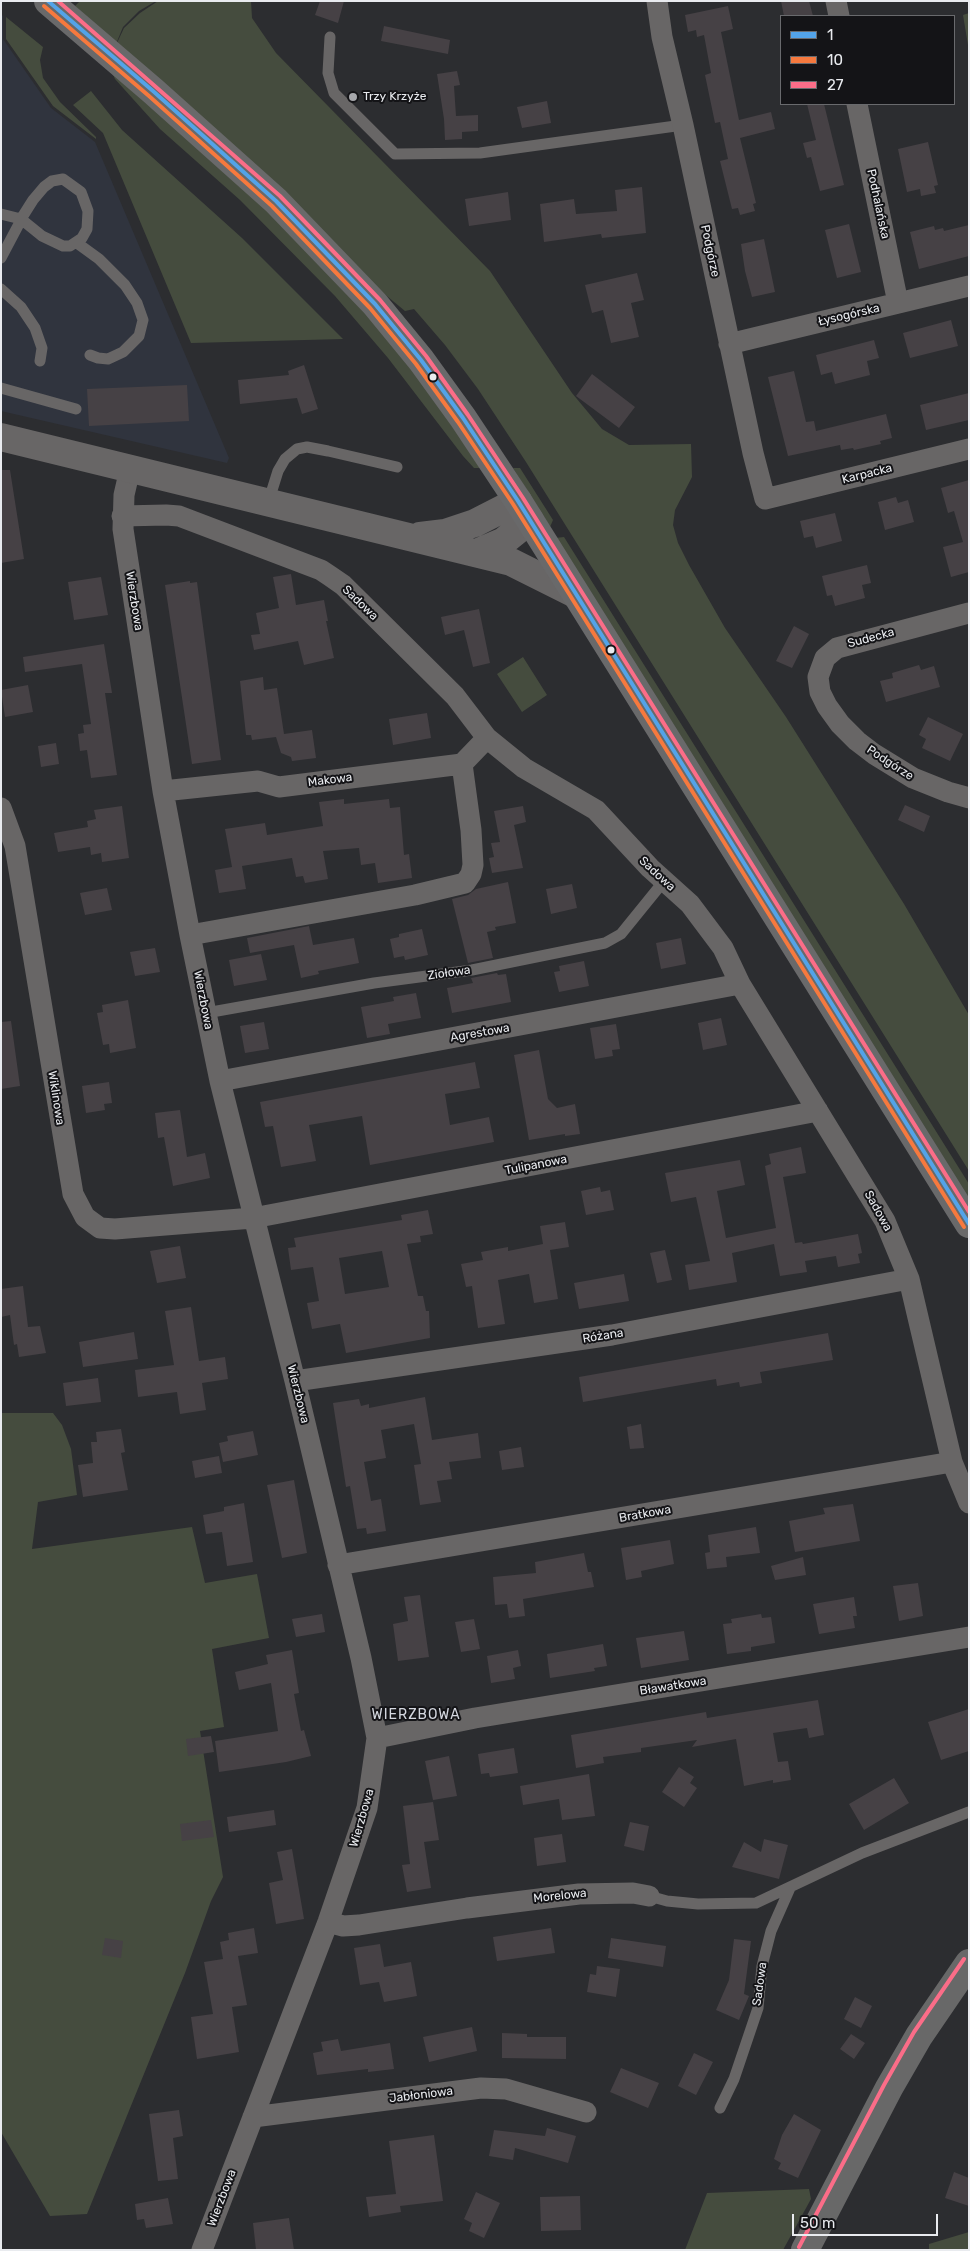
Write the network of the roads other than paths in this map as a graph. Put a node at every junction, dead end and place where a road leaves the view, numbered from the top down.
1 (48, 1) edge
2 (657, 1) edge
3 (836, 1) edge
4 (839, 15) edge
5 (330, 37) dead end
6 (857, 105) edge
7 (683, 126) junction
8 (1, 214) edge
9 (21, 220) junction
10 (77, 243) junction
11 (1, 258) edge
12 (969, 286) edge
13 (1, 290) edge
14 (898, 303) junction
15 (729, 344) junction
16 (90, 355) dead end
17 (40, 361) dead end
18 (1, 388) edge
19 (76, 409) dead end
20 (1, 437) edge
21 (969, 450) edge
22 (397, 467) dead end
23 (130, 469) junction
24 (765, 499) joint
25 (268, 503) junction
26 (524, 511) junction
27 (122, 516) junction
28 (409, 537) junction
29 (476, 553) junction
30 (575, 594) junction
31 (969, 613) edge
32 (827, 706) joint
33 (487, 738) junction
34 (462, 764) junction
35 (163, 791) junction
36 (969, 798) edge
37 (1, 808) edge
38 (664, 881) junction
39 (190, 935) junction
40 (740, 984) junction
41 (206, 1013) junction
42 (220, 1081) junction
43 (818, 1111) junction
44 (254, 1218) junction
45 (969, 1224) edge
46 (909, 1279) junction
47 (295, 1381) junction
48 (952, 1462) junction
49 (969, 1503) edge
50 (338, 1565) junction
51 (969, 1637) edge
52 (377, 1738) junction
53 (969, 1812) edge
54 (790, 1888) junction
55 (649, 1896) joint
56 (328, 1922) junction
57 (969, 1963) edge
58 (720, 2108) dead end
59 (586, 2112) dead end
60 (253, 2117) junction
61 (202, 2250) edge
62 (805, 2250) edge

1 - 26 main road
2 - 7 street, Podgórze
3 - 4 street
5 - 7 lane
6 - 14 street, Podhalańska
7 - 15 street, Podgórze
8 - 9 lane
9 - 10 lane
9 - 10 lane
9 - 11 lane
10 - 16 lane
12 - 14 street, Łysogórska
13 - 17 lane
14 - 15 street, Łysogórska
15 - 24 street, Podgórze
18 - 19 lane
20 - 23 street
21 - 24 street, Karpacka
22 - 25 lane
23 - 25 street
23 - 27 street
25 - 28 street
26 - 28 street
26 - 29 street
26 - 30 main road
27 - 33 street, Sadowa
27 - 35 street, Wierzbowa
28 - 29 street
29 - 30 street
30 - 45 main road
31 - 32 street, Sudecka
32 - 36 street, Podgórze
33 - 34 street
33 - 38 street, Sadowa
34 - 35 street, Makowa
34 - 39 street
35 - 39 street, Wierzbowa
37 - 44 street, Wiklinowa
38 - 40 street, Sadowa
38 - 41 lane, Ziołowa
39 - 41 street, Wierzbowa
40 - 42 street, Agrestowa
40 - 43 street, Sadowa
41 - 42 street, Wierzbowa
42 - 44 street, Wierzbowa
43 - 44 street, Tulipanowa
43 - 46 street, Sadowa
44 - 47 street, Wierzbowa
46 - 47 street, Różana
46 - 48 street, Sadowa
47 - 50 street, Wierzbowa
48 - 49 street, Sadowa
48 - 50 street, Bratkowa
50 - 52 street, Wierzbowa
51 - 52 street, Bławatkowa
52 - 56 street, Wierzbowa
53 - 54 lane, Morelowa
54 - 55 lane, Morelowa
54 - 58 lane, Sadowa
55 - 56 street, Morelowa
56 - 60 street, Wierzbowa
57 - 62 main road
59 - 60 street, Jabłoniowa
60 - 61 street, Wierzbowa

